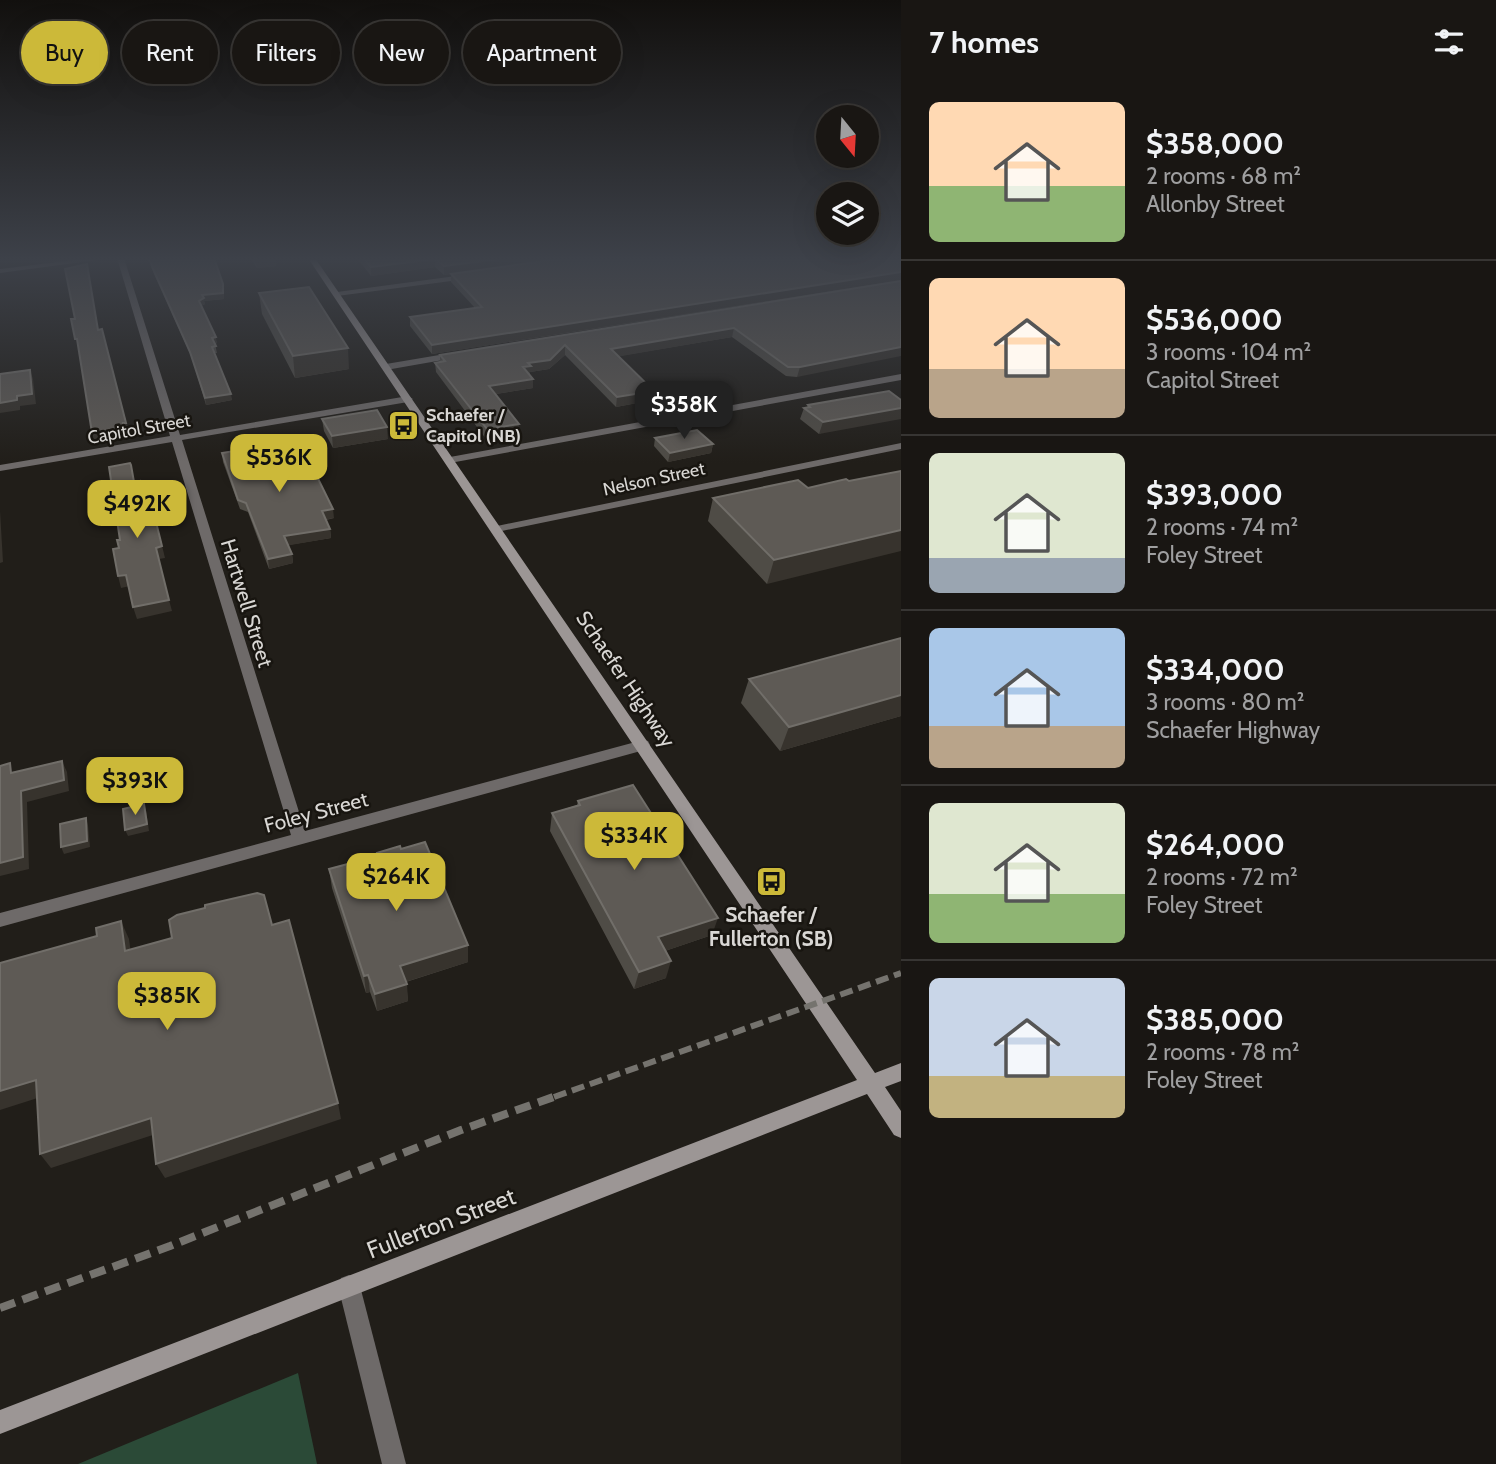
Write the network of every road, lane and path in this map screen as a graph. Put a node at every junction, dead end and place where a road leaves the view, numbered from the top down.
1 (141, 326) edge
2 (359, 326) edge
3 (465, 354) edge
4 (386, 366) junction
5 (901, 376) edge
6 (408, 399) junction
7 (176, 438) junction
8 (901, 446) edge
9 (450, 460) junction
10 (0, 468) edge
11 (496, 529) junction
12 (643, 745) junction
13 (300, 838) junction
14 (0, 920) edge
15 (901, 1072) edge
16 (871, 1084) junction
17 (901, 1128) edge
18 (349, 1286) junction
19 (0, 1422) edge
20 (394, 1464) edge

1 - 7 street, Hartwell Street
2 - 4 street, Schaefer Highway
3 - 4 street
4 - 6 street, Schaefer Highway
5 - 9 street
6 - 7 street, Capitol Street
6 - 9 street, Schaefer Highway
7 - 10 street, Capitol Street
7 - 13 street, Hartwell Street
8 - 11 street, Nelson Street
9 - 11 street, Schaefer Highway
11 - 12 street, Schaefer Highway
12 - 13 street, Foley Street
12 - 16 street, Schaefer Highway
13 - 14 street, Foley Street
15 - 16 street, Fullerton Street
16 - 17 street, Schaefer Highway
16 - 18 street, Fullerton Street
18 - 19 street, Fullerton Street
18 - 20 street

